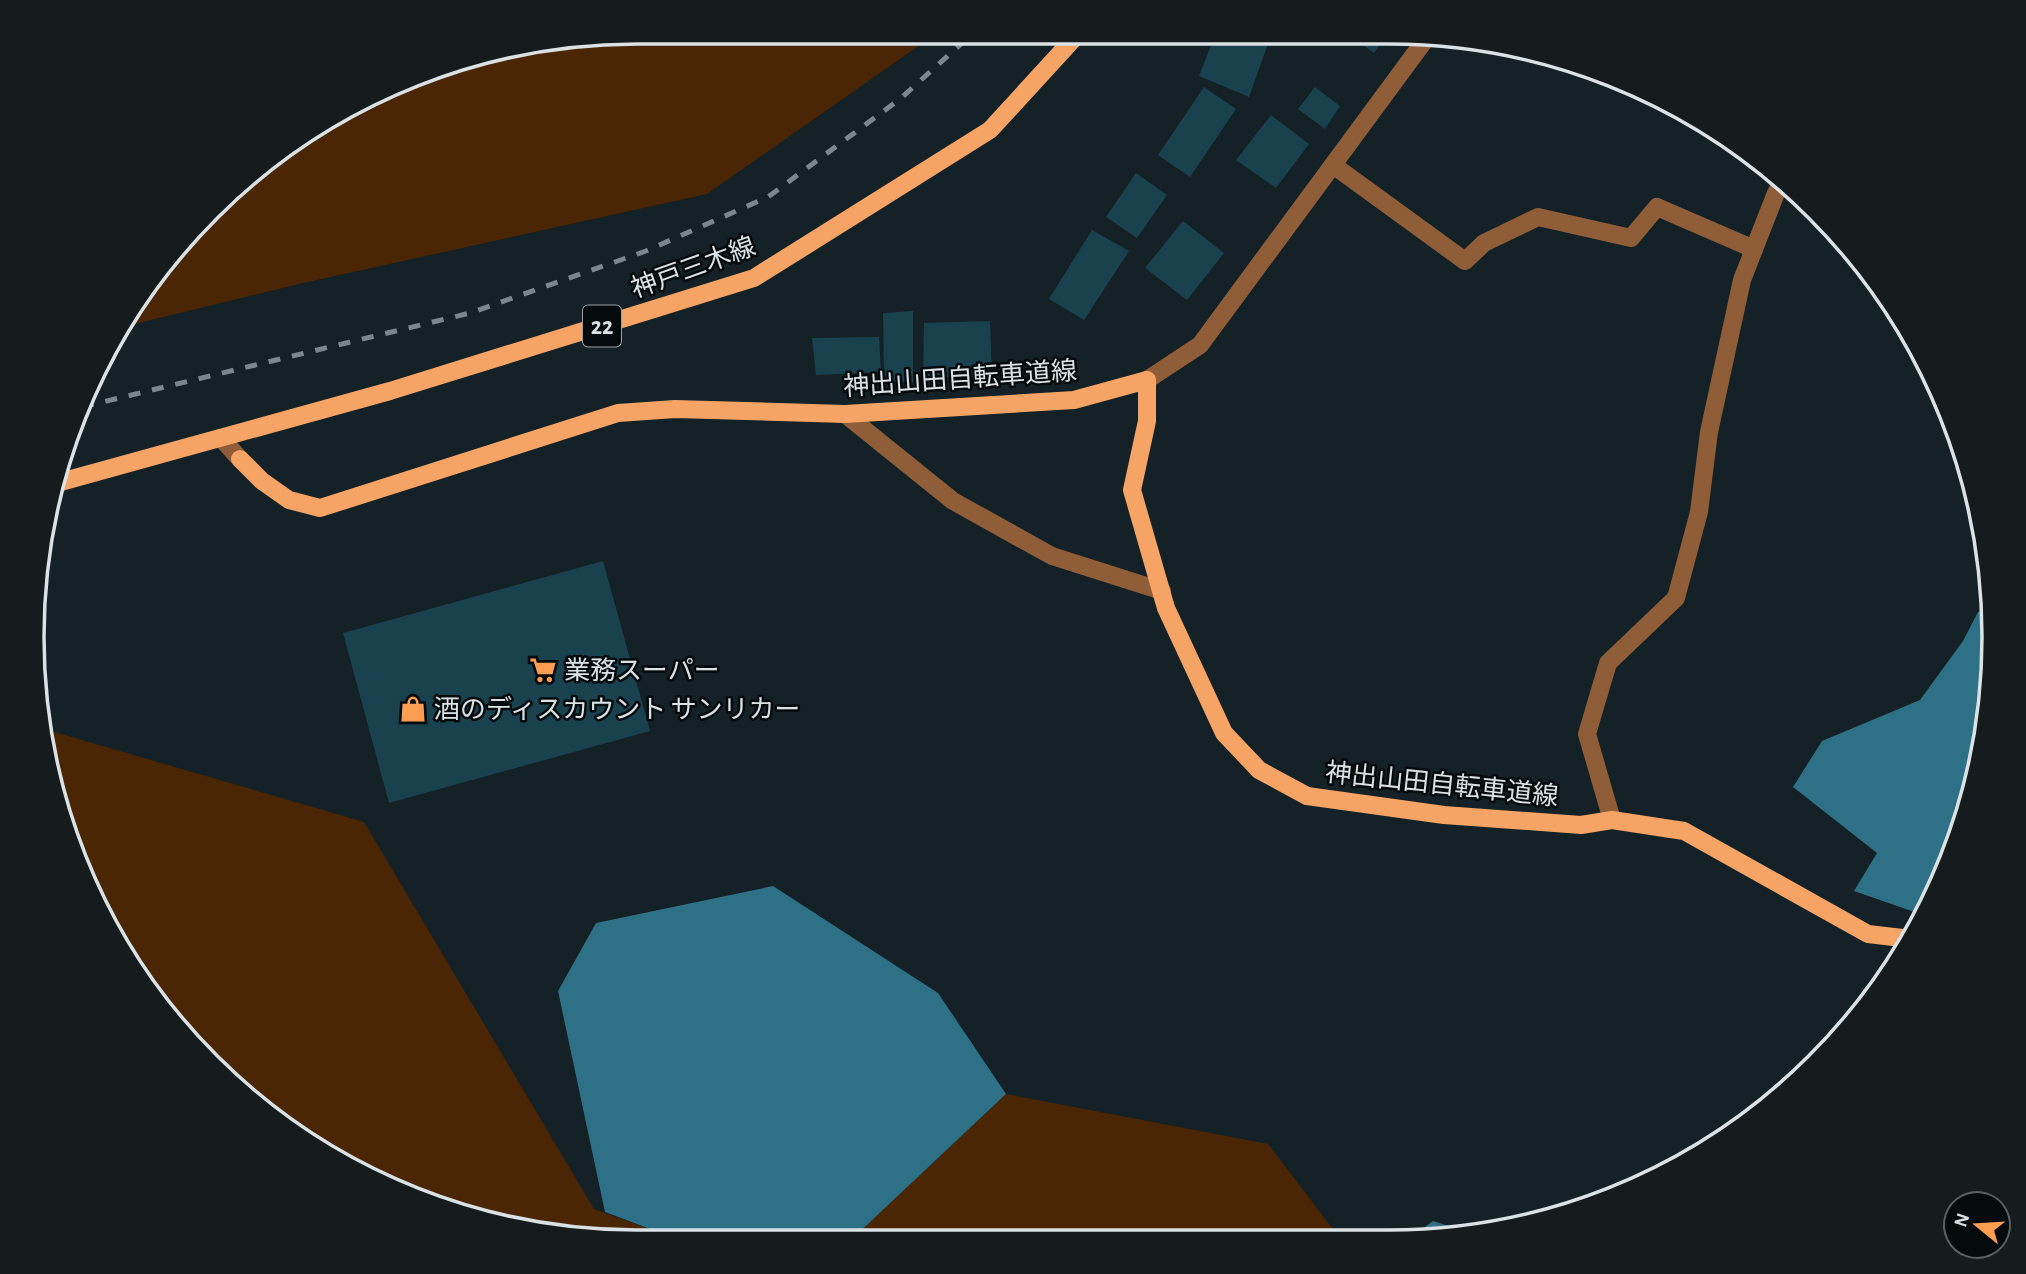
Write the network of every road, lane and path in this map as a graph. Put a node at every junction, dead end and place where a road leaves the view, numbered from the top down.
1 (1069, 44) edge
2 (1421, 45) edge
3 (1333, 165) junction
4 (1778, 190) edge
5 (1754, 248) junction
6 (1147, 380) junction
7 (845, 414) junction
8 (221, 438) junction
9 (240, 459) joint
10 (65, 481) edge
11 (1162, 592) junction
12 (1612, 820) junction
13 (1901, 938) edge

1 - 8 main road, 神戸三木線 / 22
2 - 3 street
3 - 5 street
3 - 6 street
4 - 5 street
5 - 12 street
6 - 7 main road, 神出山田自転車道線
6 - 11 main road, 神出山田自転車道線
7 - 9 main road, 神出山田自転車道線
7 - 11 street
8 - 9 street
8 - 10 main road, 神戸三木線 / 22
11 - 12 main road, 神出山田自転車道線
12 - 13 main road, 神出山田自転車道線

